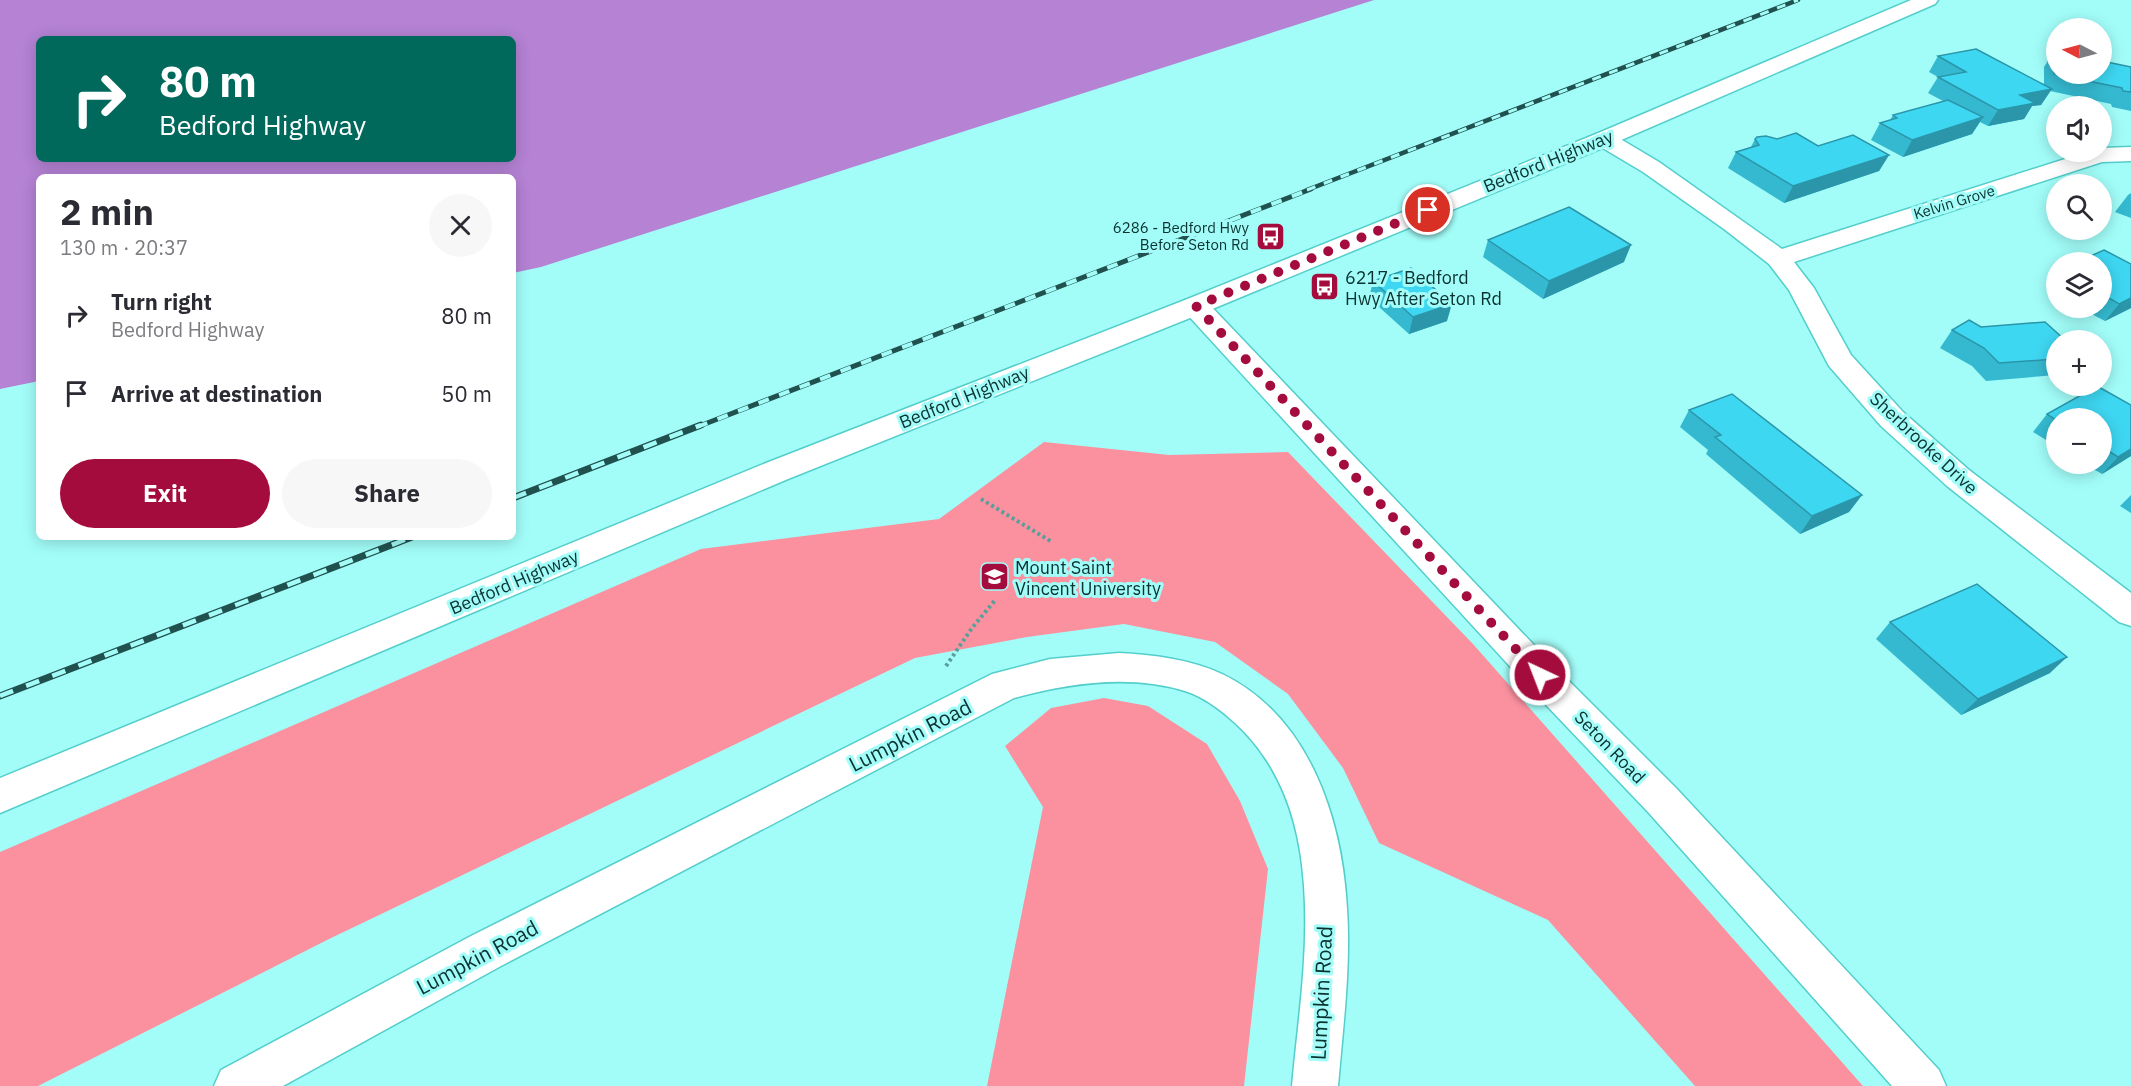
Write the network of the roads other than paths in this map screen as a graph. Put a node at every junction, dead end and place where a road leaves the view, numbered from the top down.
1 (1928, 0) edge
2 (1604, 139) junction
3 (2131, 154) edge
4 (1778, 259) junction
5 (1196, 306) junction
6 (2131, 612) edge
7 (0, 796) edge
8 (237, 1086) edge
9 (1315, 1086) edge
10 (1923, 1086) edge

1 - 2 street, Bedford Highway
2 - 4 street, Sherbrooke Drive
2 - 5 street, Bedford Highway
3 - 4 street, Kelvin Grove
4 - 6 street, Sherbrooke Drive
5 - 7 street, Bedford Highway
5 - 10 street, Seton Road
8 - 9 street, Lumpkin Road

